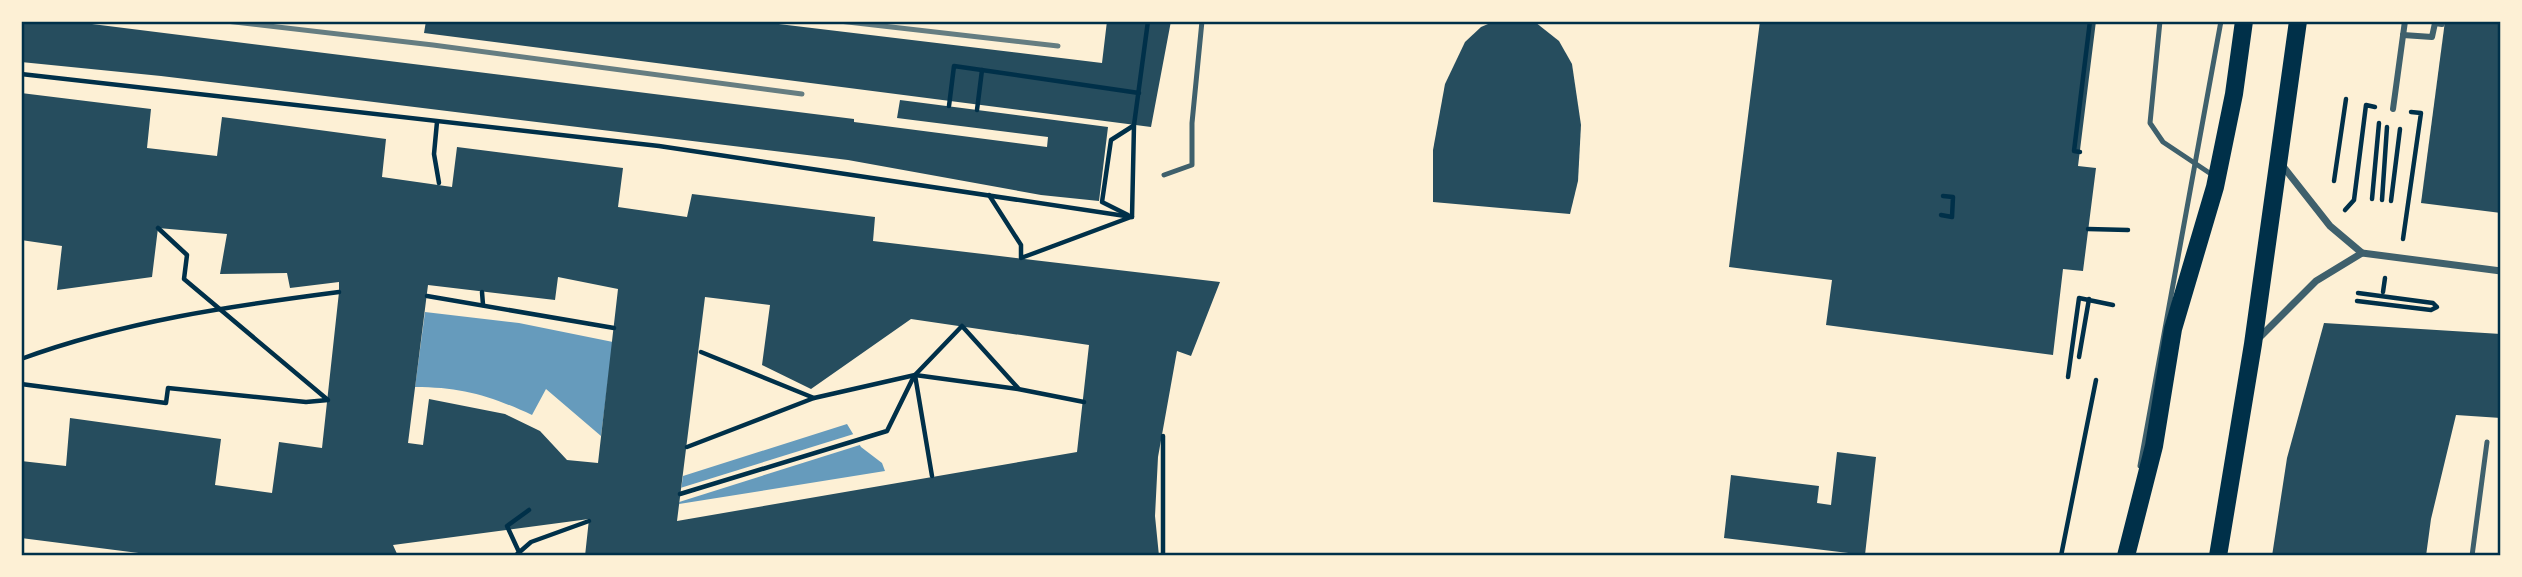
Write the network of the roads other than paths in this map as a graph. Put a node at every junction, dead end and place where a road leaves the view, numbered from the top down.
1 (1202, 21) edge
2 (2160, 21) edge
3 (2221, 21) edge
4 (2244, 21) edge
5 (2298, 21) edge
6 (2405, 21) edge
7 (2442, 23) dead end
8 (2403, 35) junction
9 (2391, 109) road end
10 (2280, 162) junction
11 (2195, 163) junction
12 (1164, 175) dead end
13 (2217, 177) junction
14 (2362, 253) junction
15 (2501, 271) edge
16 (2253, 344) junction
17 (2487, 442) dead end
18 (2120, 556) edge
19 (2126, 556) edge
20 (2218, 556) edge
21 (2472, 556) edge

1 - 12 lane
2 - 11 lane
3 - 11 lane
4 - 13 main road
5 - 10 main road
6 - 8 street
7 - 8 street
8 - 9 street
10 - 14 street
10 - 16 main road
11 - 13 lane
11 - 18 lane
13 - 19 main road
14 - 15 street
14 - 16 street
16 - 20 main road
17 - 21 lane

